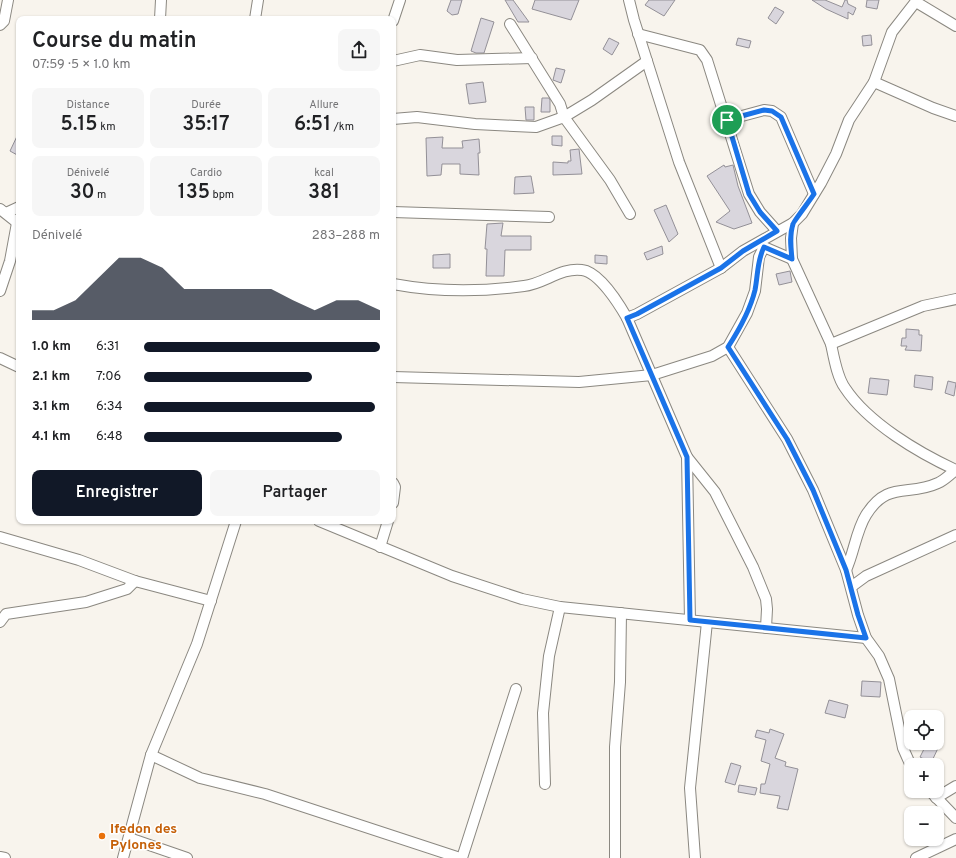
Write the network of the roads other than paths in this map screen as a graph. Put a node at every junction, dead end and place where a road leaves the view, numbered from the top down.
1 (8, 0) edge
2 (161, 0) edge
3 (258, 0) edge
4 (400, 0) edge
5 (629, 0) edge
6 (917, 1) edge
7 (160, 16) edge
8 (255, 16) edge
9 (395, 16) edge
10 (510, 24) dead end
11 (0, 25) edge
12 (956, 26) edge
13 (638, 34) junction
14 (532, 58) junction
15 (396, 60) edge
16 (647, 61) junction
17 (874, 82) junction
18 (956, 116) edge
19 (564, 117) junction
20 (396, 119) edge
21 (727, 120) junction
22 (814, 194) junction
23 (16, 208) edge
24 (3, 211) edge
25 (396, 212) edge
26 (630, 214) dead end
27 (549, 216) dead end
28 (16, 221) edge
29 (793, 223) junction
30 (777, 231) junction
31 (16, 232) edge
32 (761, 244) junction
33 (792, 259) junction
34 (721, 268) junction
35 (396, 284) edge
36 (0, 291) edge
37 (956, 299) edge
38 (627, 318) junction
39 (831, 344) junction
40 (728, 347) junction
41 (0, 358) edge
42 (16, 366) edge
43 (652, 375) junction
44 (396, 377) edge
45 (687, 457) junction
46 (956, 470) edge
47 (235, 524) edge
48 (326, 524) edge
49 (387, 524) edge
50 (956, 535) edge
51 (0, 537) edge
52 (380, 547) junction
53 (846, 570) junction
54 (135, 581) junction
55 (851, 587) junction
56 (211, 601) junction
57 (560, 607) junction
58 (621, 613) junction
59 (690, 620) junction
60 (0, 622) edge
61 (707, 622) junction
62 (766, 628) junction
63 (866, 638) junction
64 (516, 689) dead end
65 (151, 755) junction
66 (907, 758) edge
67 (545, 784) dead end
68 (956, 786) edge
69 (944, 790) edge
70 (937, 798) edge
71 (956, 818) edge
72 (129, 838) junction
73 (956, 839) edge
74 (0, 857) edge
75 (5, 858) edge
76 (123, 858) edge
77 (187, 858) edge
78 (461, 858) edge
79 (615, 858) edge
80 (694, 858) edge
81 (916, 858) edge

1 - 11 street
2 - 7 street
3 - 8 street
4 - 9 street
5 - 13 street
6 - 12 street
6 - 17 street
10 - 14 street
13 - 16 street
13 - 21 street
14 - 15 street
14 - 19 street
16 - 19 street
16 - 34 street
17 - 18 street
17 - 22 street
19 - 20 street
19 - 26 street
21 - 22 street
21 - 30 street
22 - 29 street
23 - 24 street
24 - 28 street
25 - 27 street
29 - 30 street
29 - 33 street
30 - 32 street
31 - 36 street
32 - 33 street
32 - 34 street
32 - 40 street
33 - 39 street
34 - 38 street
35 - 38 street
37 - 39 street
38 - 43 street
39 - 46 street
40 - 43 street
40 - 53 street
41 - 42 street
43 - 44 street
43 - 45 street
45 - 59 street
45 - 62 street
46 - 53 street
47 - 56 street
48 - 52 street
49 - 52 street
50 - 55 street
51 - 54 street
52 - 57 street
53 - 55 street
54 - 56 street
54 - 60 street
55 - 63 street
56 - 65 street
57 - 58 street
57 - 67 street
58 - 59 street
58 - 79 street
59 - 61 street
61 - 62 street
61 - 80 street
62 - 63 street
63 - 66 street
64 - 78 street
65 - 72 street
65 - 78 street
68 - 69 street
70 - 71 street
72 - 76 street
72 - 77 street
73 - 81 street
74 - 75 street

